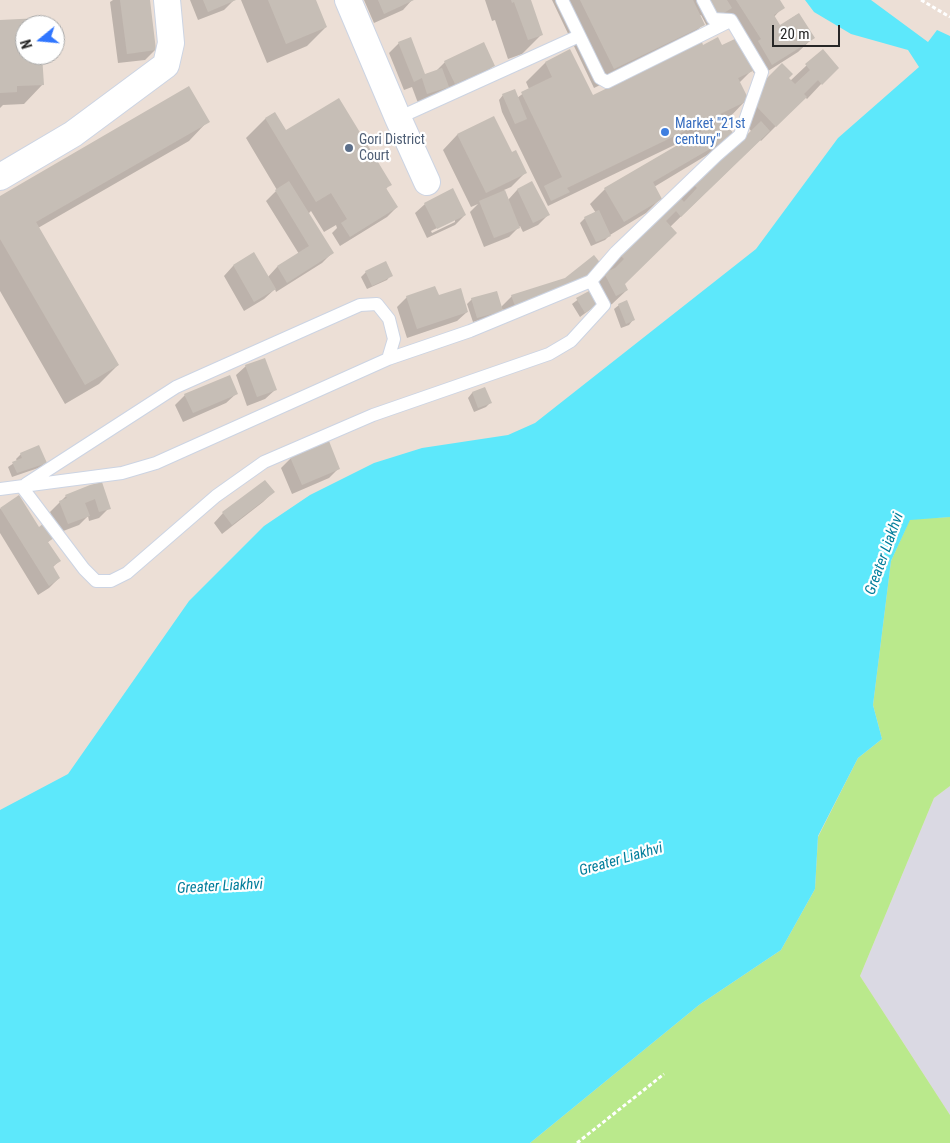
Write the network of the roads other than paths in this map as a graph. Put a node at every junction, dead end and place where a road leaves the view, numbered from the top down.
1 (167, 0) edge
2 (348, 0) edge
3 (562, 0) edge
4 (703, 0) edge
5 (732, 20) junction
6 (579, 36) junction
7 (398, 118) junction
8 (0, 177) edge
9 (427, 182) dead end
10 (591, 281) junction
11 (388, 359) junction
12 (22, 487) junction
13 (0, 489) edge

1 - 8 street
2 - 7 street
3 - 6 lane
4 - 5 lane
5 - 6 lane
5 - 10 lane
6 - 7 lane
7 - 9 street
10 - 11 lane
10 - 12 lane
11 - 12 lane
11 - 12 lane
12 - 13 lane

